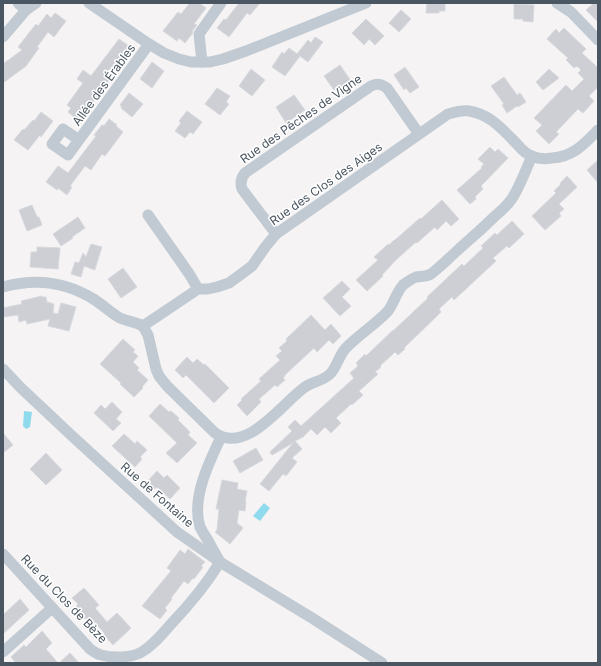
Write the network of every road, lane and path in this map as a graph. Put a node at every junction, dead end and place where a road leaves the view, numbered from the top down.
1 (36, 3) edge
2 (221, 3) edge
3 (366, 3) edge
4 (557, 3) edge
5 (94, 4) edge
6 (22, 6) edge
7 (346, 7) edge
8 (3, 37) edge
9 (598, 40) edge
10 (149, 44) junction
11 (202, 62) junction
12 (598, 130) edge
13 (419, 134) junction
14 (79, 140) dead end
15 (532, 156) junction
16 (148, 215) dead end
17 (276, 234) junction
18 (3, 287) edge
19 (198, 289) junction
20 (143, 326) junction
21 (3, 369) edge
22 (221, 437) junction
23 (3, 554) edge
24 (220, 562) junction
25 (52, 608) junction
26 (3, 652) edge
27 (96, 659) edge
28 (382, 663) edge

1 - 6 street
2 - 11 street
3 - 7 street
4 - 9 street
5 - 10 street
6 - 8 street
7 - 11 street
10 - 11 street
10 - 14 street, Allée des Érables
12 - 15 street
13 - 15 street, Rue des Clos des Aiges
13 - 17 street, Rue des Clos des Aiges
13 - 17 street, Rue des Pêches de Vigne
15 - 22 street
16 - 19 street
17 - 19 street, Rue des Clos des Aiges
18 - 20 street
19 - 20 street, Rue des Clos des Aiges
20 - 22 street
21 - 24 street, Rue de Fontaine
22 - 24 street
23 - 25 street, Rue du Clos de Bèze
24 - 27 street, Rue du Clos de Bèze
24 - 28 street, Rue de Fontaine
25 - 26 street
25 - 27 street, Rue du Clos de Bèze

